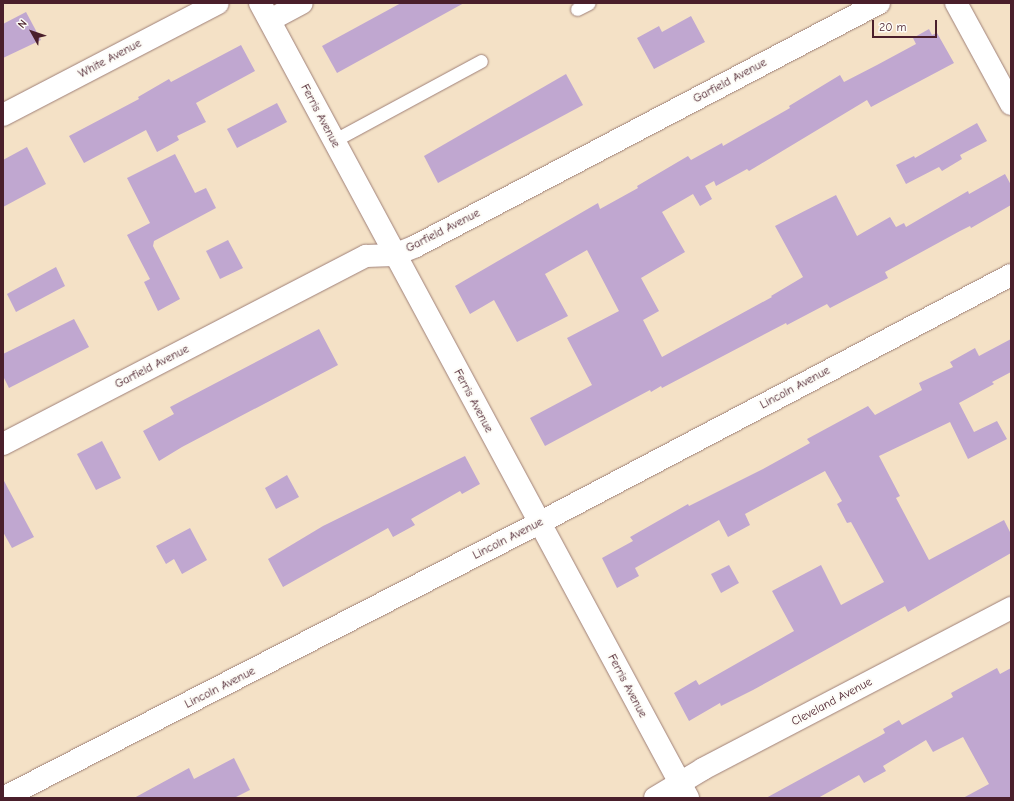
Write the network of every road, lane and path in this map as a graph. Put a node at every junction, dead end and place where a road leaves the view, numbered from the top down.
1 (218, 3) edge
2 (302, 3) edge
3 (589, 3) edge
4 (879, 3) edge
5 (956, 3) edge
6 (577, 9) dead end
7 (265, 12) edge
8 (481, 61) dead end
9 (1011, 104) edge
10 (3, 115) edge
11 (333, 141) junction
12 (394, 255) junction
13 (1011, 275) edge
14 (3, 444) edge
15 (539, 523) junction
16 (1011, 608) edge
17 (684, 791) edge
18 (3, 798) edge
19 (655, 798) edge

1 - 10 street, White Avenue
2 - 7 street
3 - 6 lane
4 - 12 street, Garfield Avenue
5 - 9 street
7 - 11 street, Ferris Avenue
8 - 11 lane
11 - 12 street, Ferris Avenue
12 - 14 street, Garfield Avenue
12 - 15 street, Ferris Avenue
13 - 15 street, Lincoln Avenue
15 - 17 street, Ferris Avenue
15 - 18 street, Lincoln Avenue
16 - 17 street, Cleveland Avenue
17 - 19 street, Cleveland Avenue

